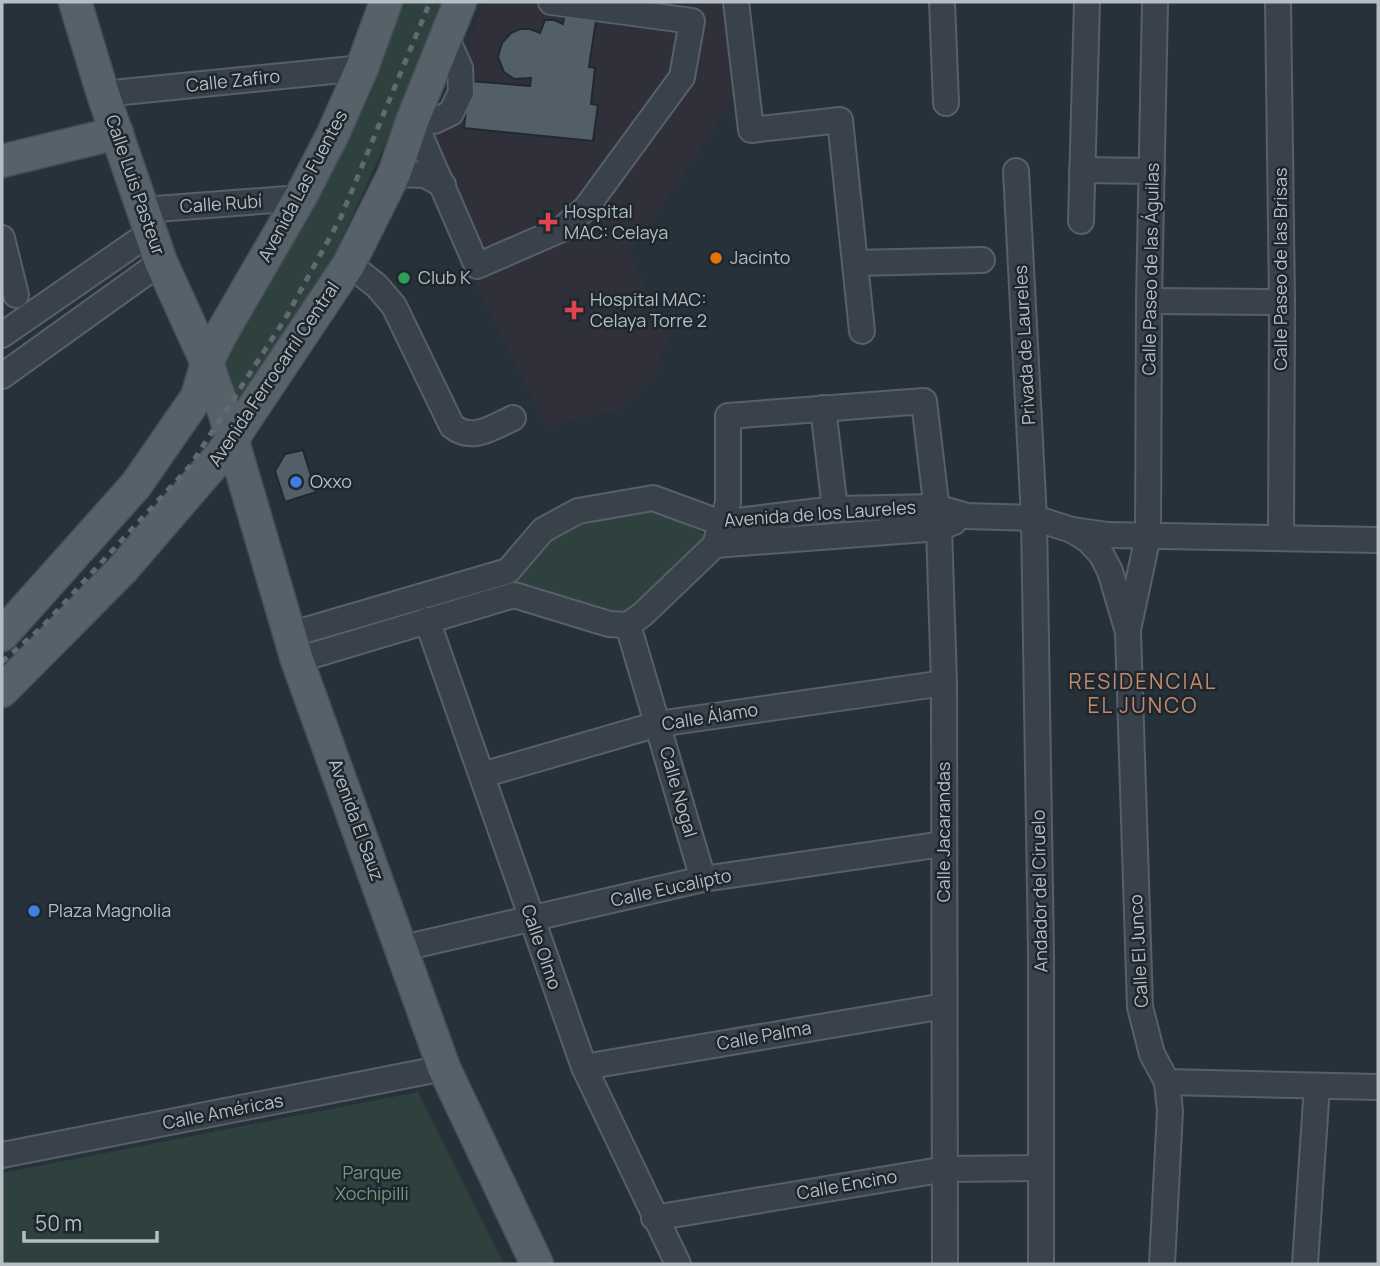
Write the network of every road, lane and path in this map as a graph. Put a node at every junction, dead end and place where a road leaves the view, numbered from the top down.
1 (75, 2) edge
2 (386, 2) edge
3 (460, 2) edge
4 (551, 2) edge
5 (736, 2) edge
6 (942, 2) edge
7 (1087, 2) edge
8 (1155, 2) edge
9 (1278, 2) edge
10 (362, 68) junction
11 (103, 94) junction
12 (946, 103) dead end
13 (413, 119) junction
14 (117, 133) junction
15 (2, 161) edge
16 (1082, 170) junction
17 (1016, 171) dead end
18 (1152, 171) junction
19 (394, 174) junction
20 (443, 185) junction
21 (300, 198) junction
22 (147, 221) junction
23 (1081, 221) dead end
24 (2, 238) edge
25 (982, 260) dead end
26 (161, 262) junction
27 (855, 263) junction
28 (349, 264) junction
29 (16, 295) dead end
30 (1149, 301) junction
31 (1282, 302) junction
32 (862, 331) dead end
33 (2, 335) edge
34 (207, 363) junction
35 (2, 376) edge
36 (823, 408) junction
37 (513, 418) dead end
38 (233, 438) junction
39 (835, 509) junction
40 (937, 517) junction
41 (1034, 518) junction
42 (1072, 530) junction
43 (718, 534) junction
44 (1148, 536) junction
45 (1281, 537) junction
46 (1378, 540) edge
47 (427, 620) junction
48 (628, 625) junction
49 (1128, 632) junction
50 (2, 635) edge
51 (293, 648) junction
52 (944, 683) junction
53 (2, 691) edge
54 (658, 724) junction
55 (482, 775) junction
56 (943, 844) junction
57 (703, 879) junction
58 (531, 918) junction
59 (403, 948) junction
60 (944, 1006) junction
61 (584, 1067) junction
62 (444, 1068) junction
63 (1167, 1082) junction
64 (1317, 1086) junction
65 (1378, 1087) edge
66 (2, 1155) edge
67 (1041, 1168) junction
68 (946, 1169) junction
69 (654, 1218) junction
70 (537, 1264) edge
71 (678, 1264) edge
72 (945, 1264) edge
73 (1041, 1264) edge
74 (1162, 1264) edge
75 (1305, 1264) edge

1 - 11 main road, Calle Luis Pasteur
2 - 10 main road, Avenida Las Fuentes
3 - 13 main road, Avenida Ferrocarril Central
4 - 20 street
5 - 27 street
6 - 12 street
7 - 16 street
8 - 18 street, Calle Paseo de las Águilas
9 - 31 street, Calle Paseo de las Brisas
10 - 11 street, Calle Zafiro
10 - 21 main road, Avenida Las Fuentes
11 - 14 main road, Calle Luis Pasteur
13 - 19 main road, Avenida Ferrocarril Central
13 - 20 street
14 - 15 main road
14 - 22 main road, Calle Luis Pasteur
16 - 18 street
16 - 23 street
17 - 41 street, Privada de Laureles
18 - 30 street, Calle Paseo de las Águilas
19 - 20 street
19 - 28 main road, Avenida Ferrocarril Central
21 - 22 street, Calle Rubí
21 - 34 main road, Avenida Las Fuentes
22 - 26 main road, Calle Luis Pasteur
22 - 33 street
24 - 29 street
25 - 27 street
26 - 34 main road, Calle Luis Pasteur
26 - 35 street
27 - 32 street
28 - 37 street
28 - 38 main road, Avenida Ferrocarril Central
30 - 31 street
30 - 44 street, Calle Paseo de las Águilas
31 - 45 street, Calle Paseo de las Brisas
34 - 38 main road, Avenida El Sauz
34 - 50 main road
36 - 39 street
36 - 40 street, Calle Jacarandas
36 - 43 street
38 - 51 main road, Avenida El Sauz
38 - 53 main road, Avenida Ferrocarril Central
39 - 40 street, Avenida de los Laureles
39 - 43 street, Avenida de los Laureles
40 - 41 street, Avenida de los Laureles
40 - 43 street, Avenida de los Laureles
40 - 52 street, Calle Jacarandas
41 - 42 street, Avenida de los Laureles
41 - 67 street, Andador del Ciruelo
42 - 44 street, Avenida de los Laureles
42 - 49 street, Calle El Junco
43 - 48 street, Avenida de los Laureles
43 - 51 street, Avenida de los Laureles
44 - 45 street, Avenida de los Laureles
44 - 49 street, Calle El Junco
45 - 46 street, Avenida de los Laureles
47 - 48 street
47 - 51 street
47 - 55 street, Calle Olmo
48 - 54 street, Calle Nogal
49 - 63 street, Calle El Junco
51 - 59 main road, Avenida El Sauz
52 - 54 street, Calle Álamo
52 - 56 street, Calle Jacarandas
54 - 55 street, Calle Álamo
54 - 57 street, Calle Nogal
55 - 58 street, Calle Olmo
56 - 57 street, Calle Eucalipto
56 - 60 street, Calle Jacarandas
57 - 58 street, Calle Eucalipto
58 - 59 street, Calle Eucalipto
58 - 61 street, Calle Olmo
59 - 62 main road, Avenida El Sauz
60 - 61 street, Calle Palma
60 - 68 street, Calle Jacarandas
61 - 69 street, Calle Olmo
62 - 66 street, Calle Américas
62 - 70 main road, Avenida El Sauz
63 - 64 street
63 - 74 street, Calle El Junco
64 - 65 street
64 - 75 street
67 - 68 street, Calle Encino
67 - 73 street, Andador del Ciruelo
68 - 69 street, Calle Encino
68 - 72 street, Calle Jacarandas
69 - 71 street, Calle Olmo

